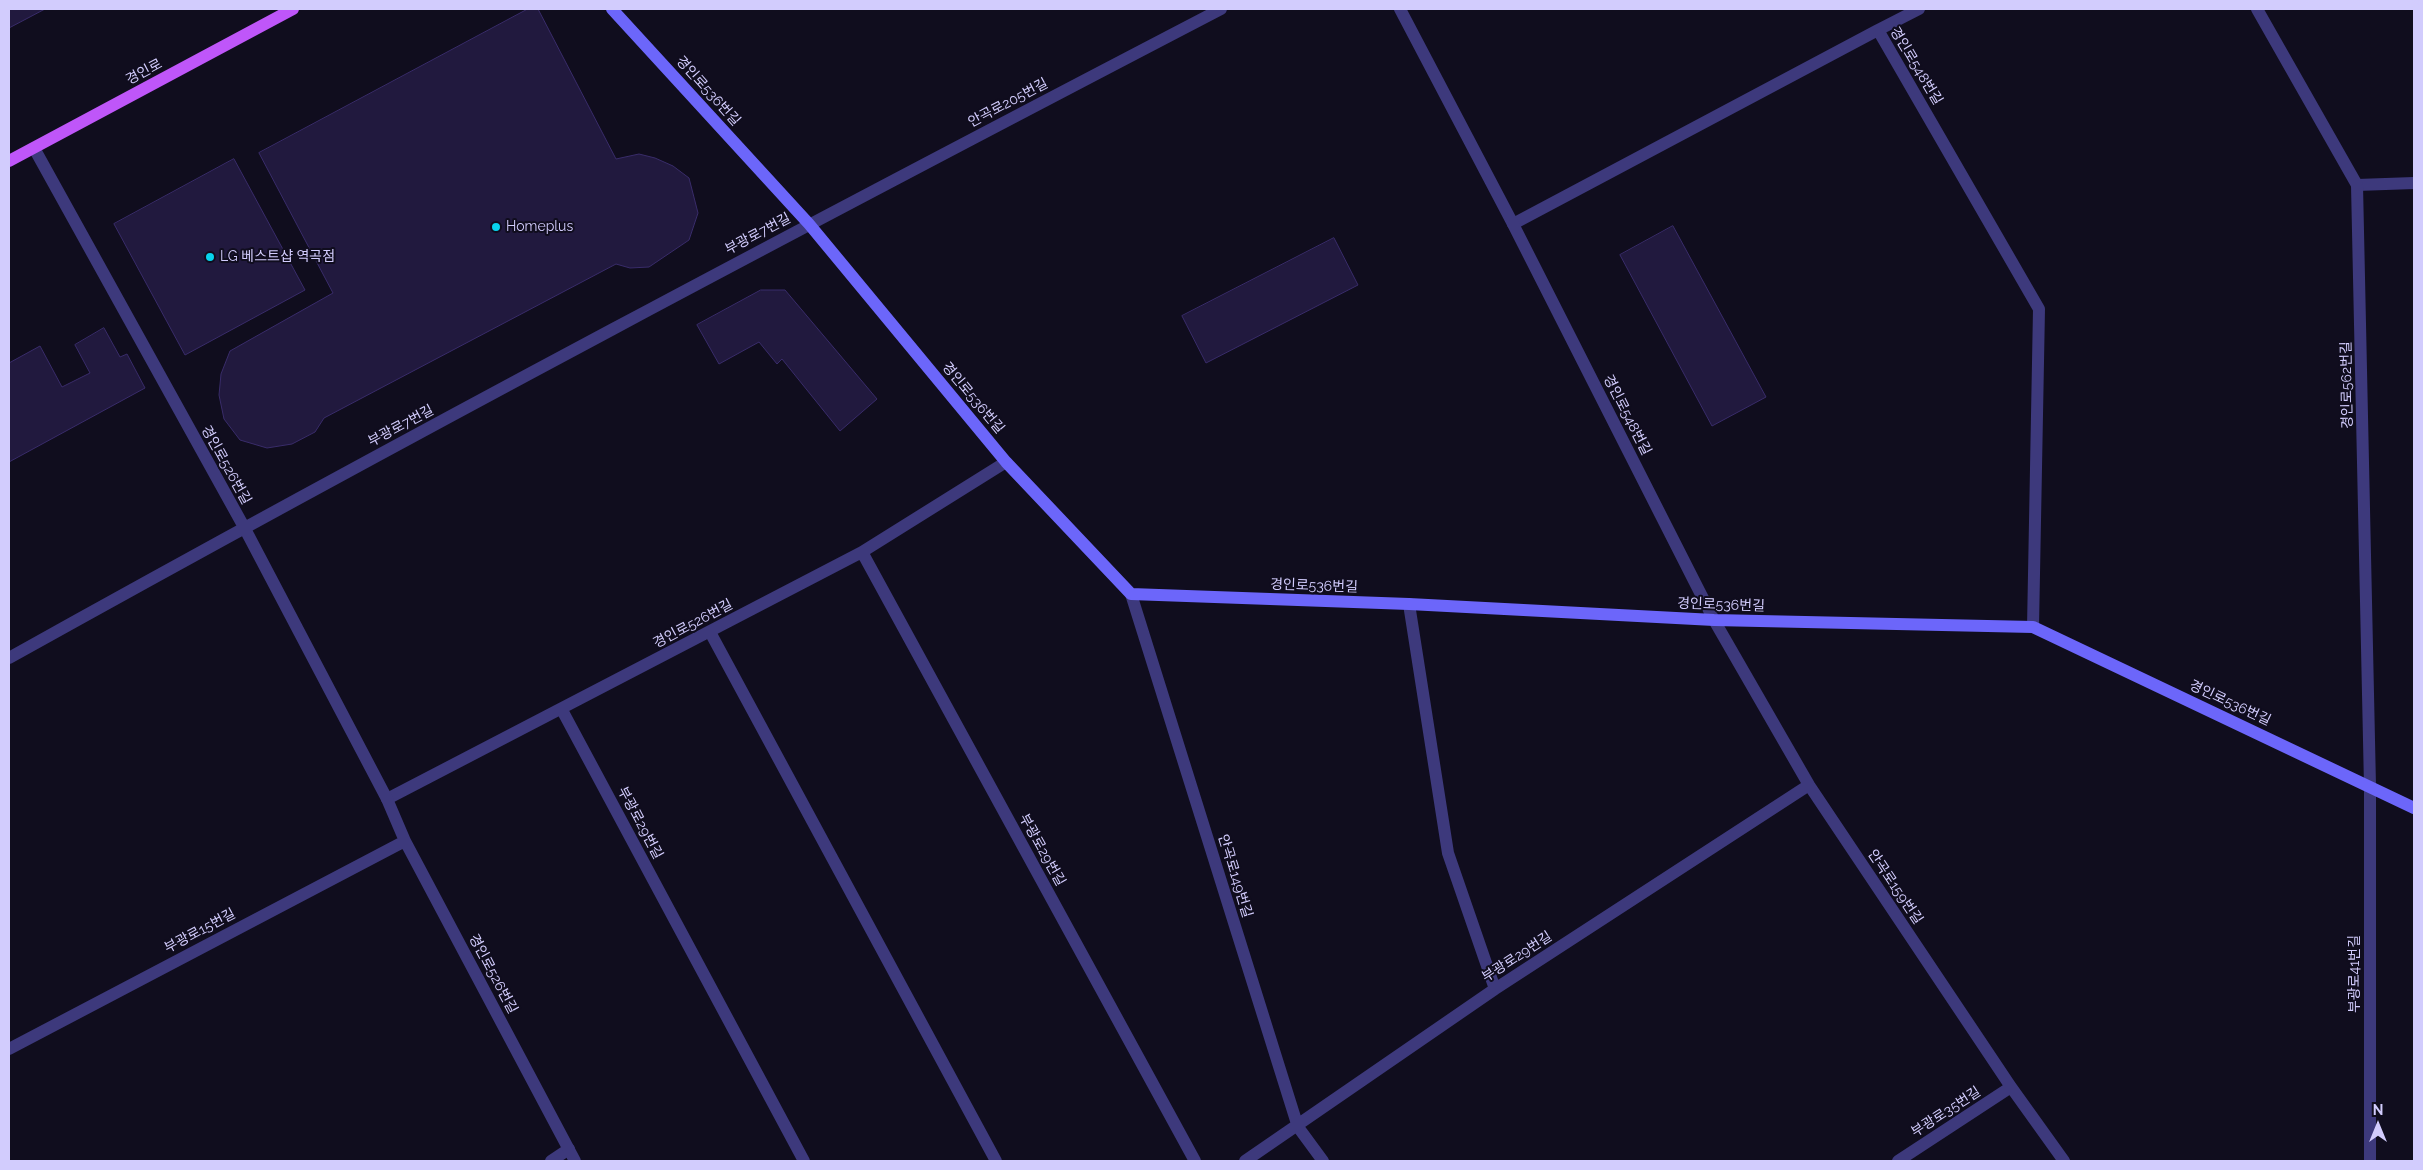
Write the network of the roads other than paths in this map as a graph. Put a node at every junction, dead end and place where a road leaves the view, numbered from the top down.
1 (292, 9) edge
2 (612, 9) edge
3 (1221, 9) edge
4 (1400, 9) edge
5 (1919, 9) edge
6 (2256, 9) edge
7 (1878, 30) junction
8 (34, 148) junction
9 (9, 162) edge
10 (2414, 183) edge
11 (2357, 185) junction
12 (809, 224) junction
13 (1513, 224) junction
14 (1006, 462) junction
15 (244, 527) junction
16 (862, 552) junction
17 (1131, 594) junction
18 (1409, 604) junction
19 (1714, 620) junction
20 (2033, 627) junction
21 (710, 632) junction
22 (9, 658) edge
23 (562, 710) junction
24 (1810, 785) junction
25 (2370, 786) junction
26 (387, 799) junction
27 (2414, 808) edge
28 (405, 841) junction
29 (1495, 989) junction
30 (9, 1049) edge
31 (2010, 1087) junction
32 (1298, 1126) junction
33 (569, 1149) junction
34 (551, 1161) edge
35 (575, 1161) edge
36 (804, 1161) edge
37 (996, 1161) edge
38 (1195, 1161) edge
39 (1245, 1161) edge
40 (1323, 1161) edge
41 (1898, 1161) edge
42 (2064, 1161) edge
43 (2370, 1161) edge

1 - 8 main road, 경인로
2 - 12 street, 경인로536번길
3 - 12 street, 안곡로205번길
4 - 13 street, 경인로548번길
5 - 7 street
6 - 11 street, 경인로562번길
7 - 13 street, 경인로548번길
7 - 20 street, 경인로548번길
8 - 9 main road, 경인로
8 - 15 street, 경인로526번길
10 - 11 street
11 - 25 street, 경인로562번길
12 - 14 street, 경인로536번길
12 - 15 street, 부광로7번길
13 - 19 street, 경인로548번길
14 - 16 street, 경인로526번길
14 - 17 street, 경인로536번길
15 - 22 street, 부광로7번길
15 - 26 street, 경인로526번길
16 - 21 street, 경인로526번길
16 - 38 street, 부광로29번길
17 - 18 street, 경인로536번길
17 - 32 street, 안곡로149번길
18 - 19 street, 경인로536번길
18 - 29 street
19 - 20 street, 경인로536번길
19 - 24 street, 안곡로159번길
20 - 25 street, 경인로536번길
21 - 23 street, 경인로526번길
21 - 37 street
23 - 26 street, 경인로526번길
23 - 36 street, 부광로29번길
24 - 29 street, 부광로29번길
24 - 31 street, 안곡로159번길
25 - 27 street, 경인로536번길
25 - 43 street, 부광로41번길
26 - 28 street, 경인로526번길
28 - 30 street, 부광로15번길
28 - 33 street, 경인로526번길
29 - 32 street, 부광로29번길
31 - 41 street, 부광로35번길
31 - 42 street, 안곡로159번길
32 - 39 street, 부광로29번길
32 - 40 street, 안곡로149번길
33 - 34 street
33 - 35 street, 경인로526번길

